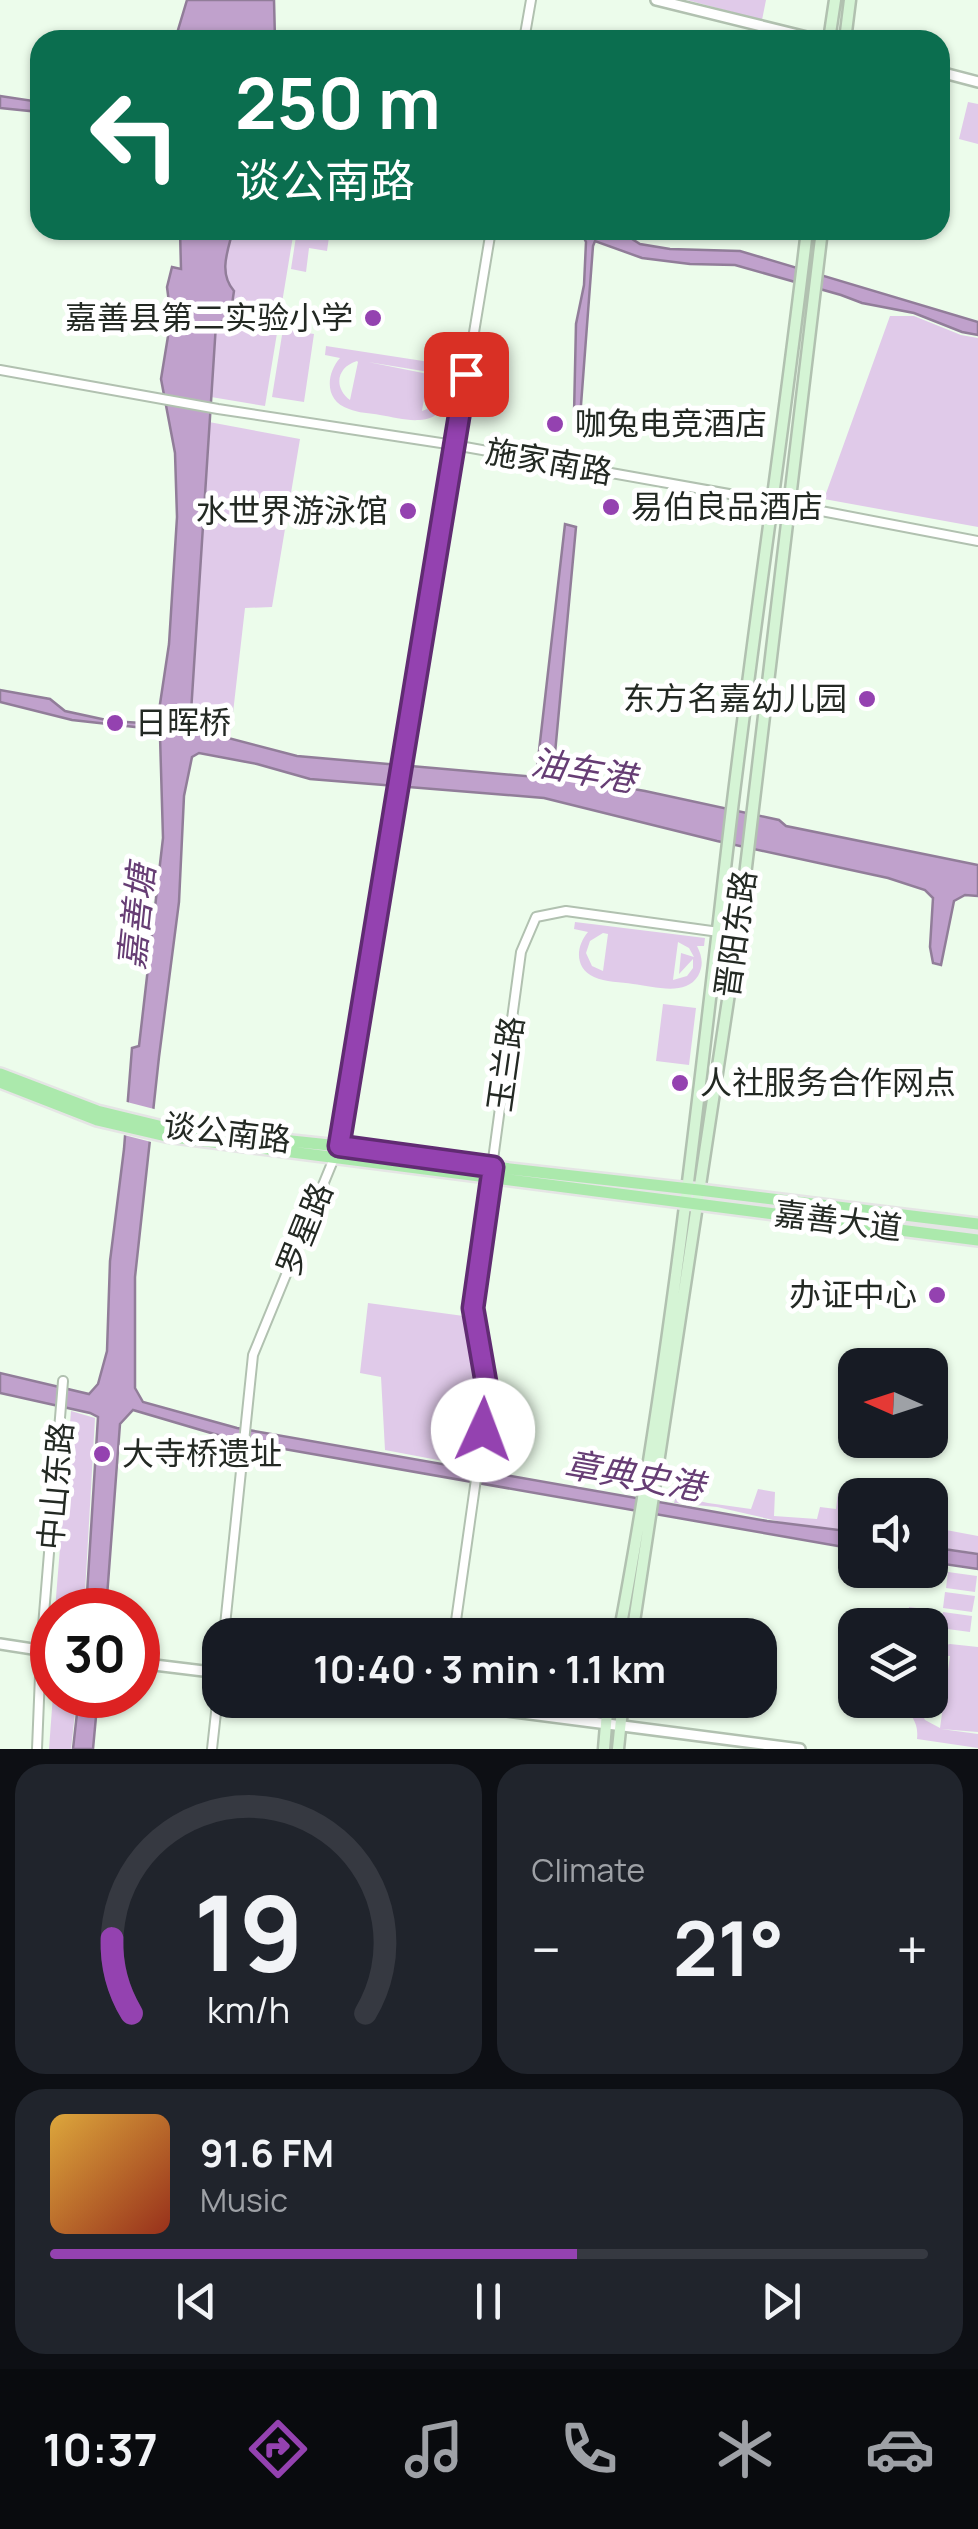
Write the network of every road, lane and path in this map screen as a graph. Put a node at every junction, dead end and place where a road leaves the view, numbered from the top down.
1 (531, 0) edge
2 (656, 0) edge
3 (834, 0) edge
4 (850, 0) edge
5 (526, 30) edge
6 (778, 30) edge
7 (830, 30) edge
8 (846, 30) edge
9 (950, 75) edge
10 (978, 82) edge
11 (489, 240) edge
12 (806, 240) edge
13 (821, 240) edge
14 (0, 370) edge
15 (454, 445) junction
16 (774, 502) junction
17 (789, 505) junction
18 (978, 541) edge
19 (719, 932) junction
20 (0, 1074) edge
21 (0, 1082) edge
22 (97, 1116) junction
23 (337, 1151) junction
24 (492, 1173) junction
25 (692, 1196) junction
26 (978, 1224) edge
27 (978, 1240) edge
28 (63, 1382) dead end
29 (645, 1524) junction
30 (51, 1588) edge
31 (226, 1618) edge
32 (456, 1618) edge
33 (623, 1618) edge
34 (634, 1618) edge
35 (0, 1644) edge
36 (30, 1649) edge
37 (160, 1666) edge
38 (202, 1672) edge
39 (40, 1718) edge
40 (215, 1718) edge
41 (566, 1718) edge
42 (605, 1718) edge
43 (620, 1718) edge
44 (604, 1723) junction
45 (619, 1725) junction
46 (36, 1749) edge
47 (212, 1749) edge
48 (604, 1749) edge
49 (618, 1749) edge
50 (800, 1749) edge

1 - 5 street
2 - 6 street
3 - 7 main road
4 - 8 main road
9 - 10 street
11 - 15 street, 罗星路
12 - 16 main road, 晋阳东路
13 - 17 main road, 晋阳东路
14 - 15 street, 施家南路
15 - 16 street, 施家南路
15 - 23 street, 罗星路
16 - 17 street, 施家南路
16 - 19 main road, 晋阳东路
17 - 18 street, 施家南路
17 - 25 main road, 晋阳东路
19 - 24 street, 玉兰路
19 - 25 main road, 晋阳东路
20 - 22 main road, 谈公南路
21 - 22 main road, 谈公南路
22 - 23 main road, 谈公南路
23 - 24 main road, 谈公南路
23 - 31 street, 罗星路
24 - 25 main road, 谈公南路
24 - 32 street, 玉兰路
25 - 26 main road, 嘉善大道
25 - 27 main road, 嘉善大道
25 - 29 main road, 晋阳东路
28 - 30 street, 中山东路
29 - 33 main road, 晋阳东路
29 - 34 main road, 晋阳东路
35 - 36 street
37 - 38 street
39 - 46 street, 中山东路
40 - 47 street
41 - 44 street
42 - 44 main road
43 - 45 main road
44 - 45 street
44 - 48 main road
45 - 49 main road
45 - 50 street

